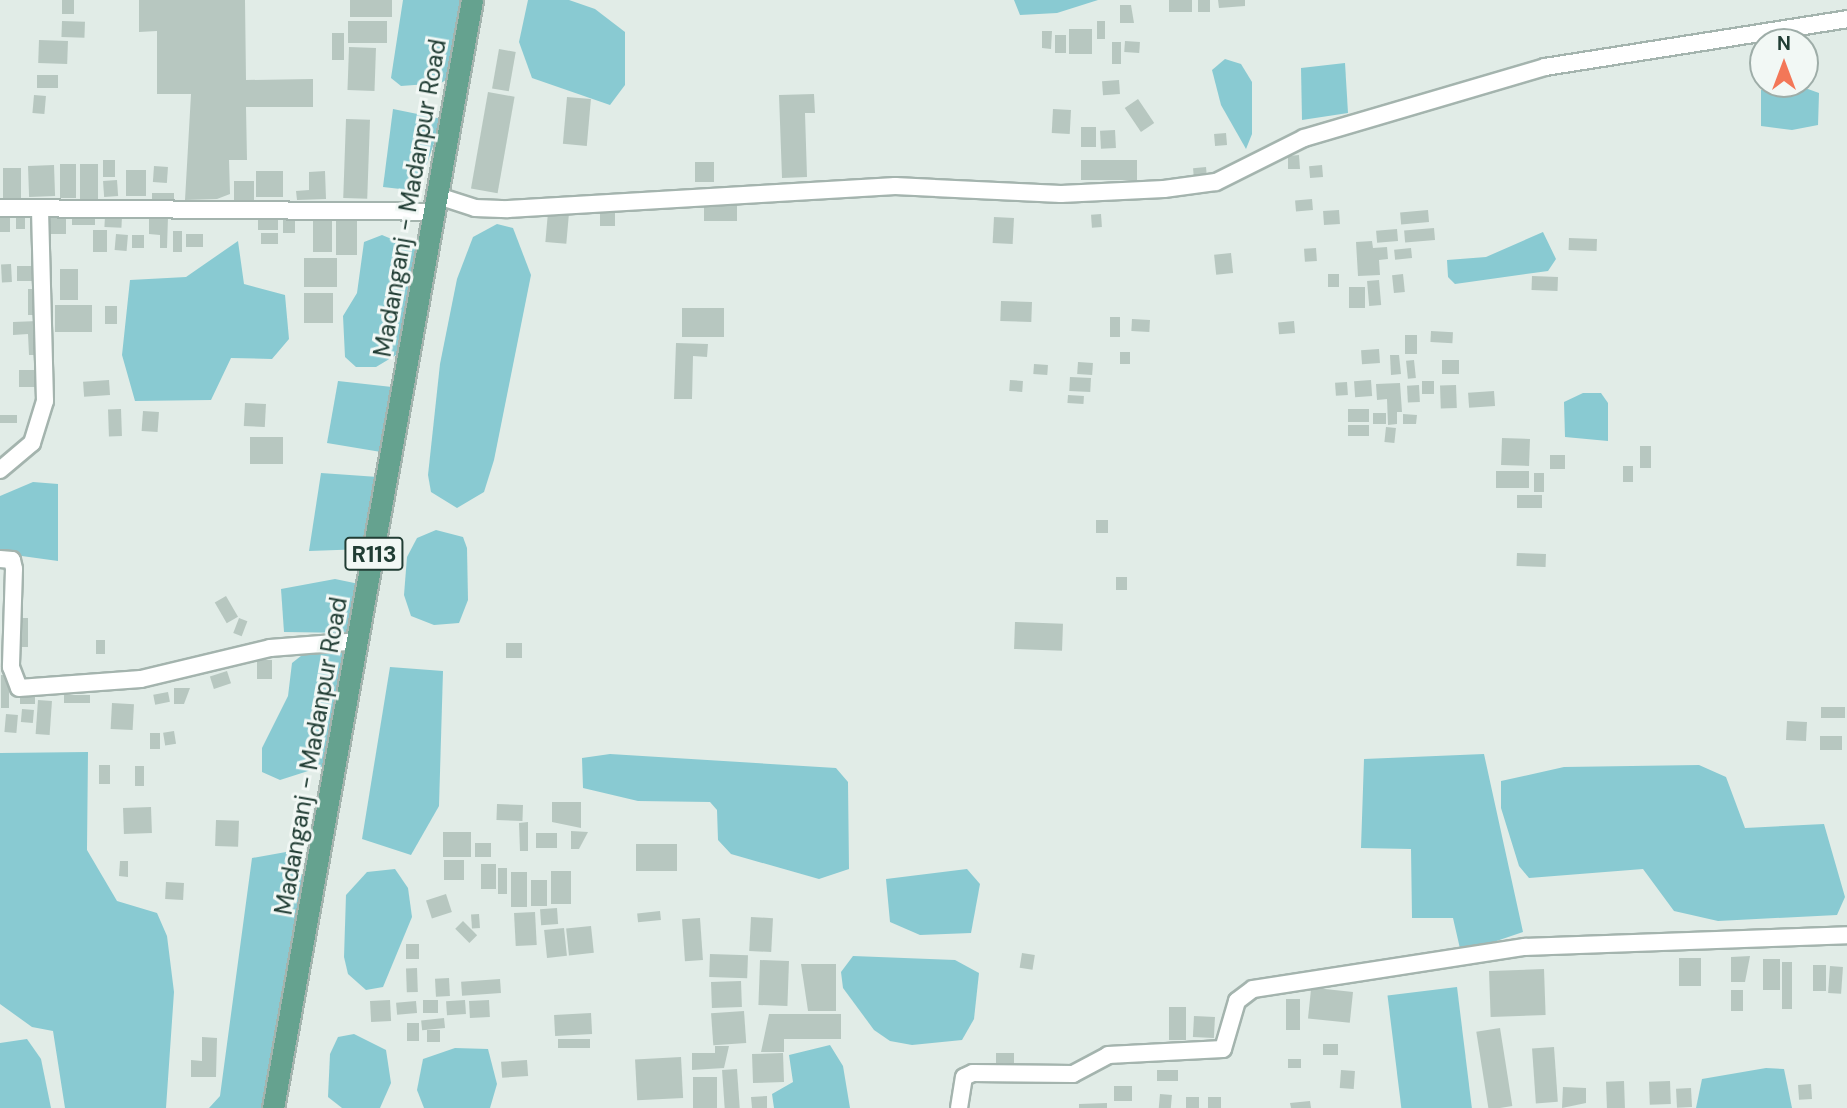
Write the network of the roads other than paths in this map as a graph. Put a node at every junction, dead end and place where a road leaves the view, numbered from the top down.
1 (472, 0) edge
2 (1847, 19) edge
3 (433, 204) junction
4 (0, 208) edge
5 (40, 209) junction
6 (0, 470) edge
7 (0, 559) edge
8 (360, 641) junction
9 (1847, 934) edge
10 (273, 1108) edge
11 (959, 1108) edge

1 - 3 main road, Madanganj - Madanpur Road / R113
2 - 3 street
3 - 5 street
3 - 8 main road, Madanganj - Madanpur Road / R113
4 - 5 street
5 - 6 street
7 - 8 street
8 - 10 main road, Madanganj - Madanpur Road / R113
9 - 11 street

